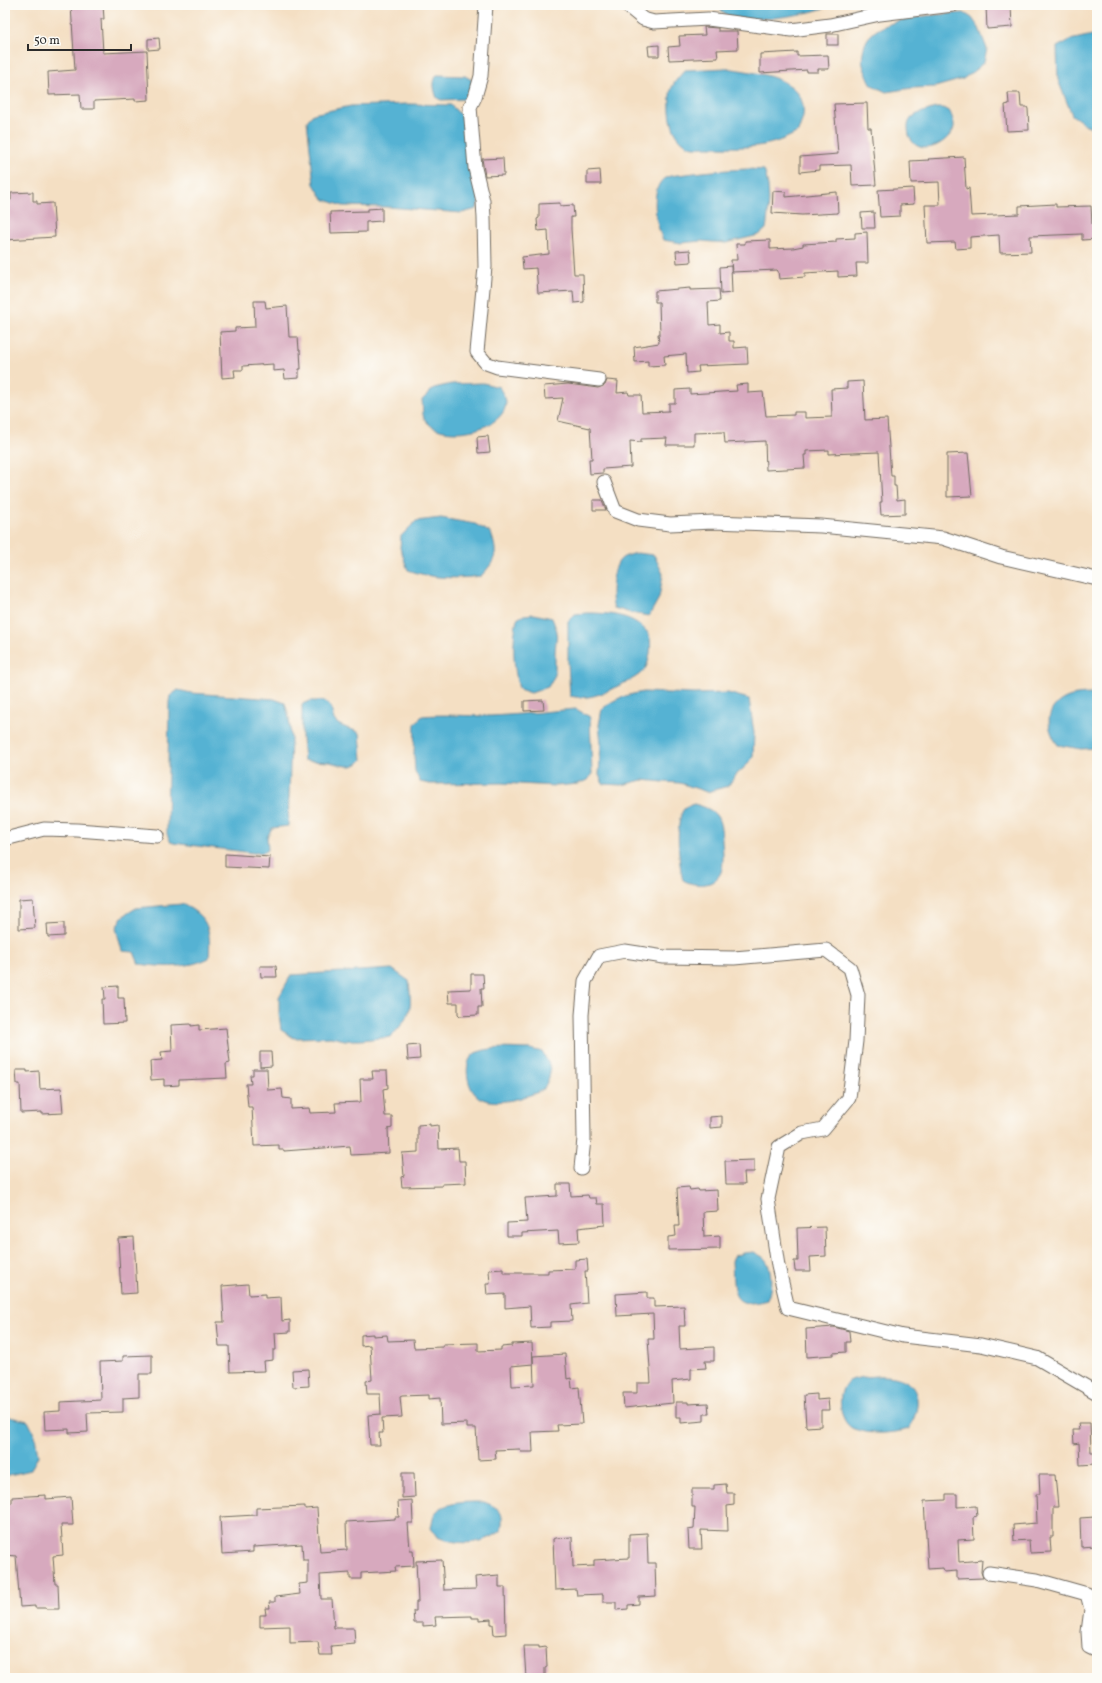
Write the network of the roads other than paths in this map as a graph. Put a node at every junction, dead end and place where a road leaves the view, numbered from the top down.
1 (486, 5) edge
2 (626, 5) edge
3 (953, 5) edge
4 (599, 380) dead end
5 (604, 482) dead end
6 (1097, 579) edge
7 (157, 836) dead end
8 (5, 839) edge
9 (581, 1168) dead end
10 (1097, 1393) edge
11 (989, 1574) dead end
12 (1097, 1651) edge

1 - 4 street
2 - 3 street
5 - 6 street
7 - 8 street
9 - 10 street
11 - 12 street

